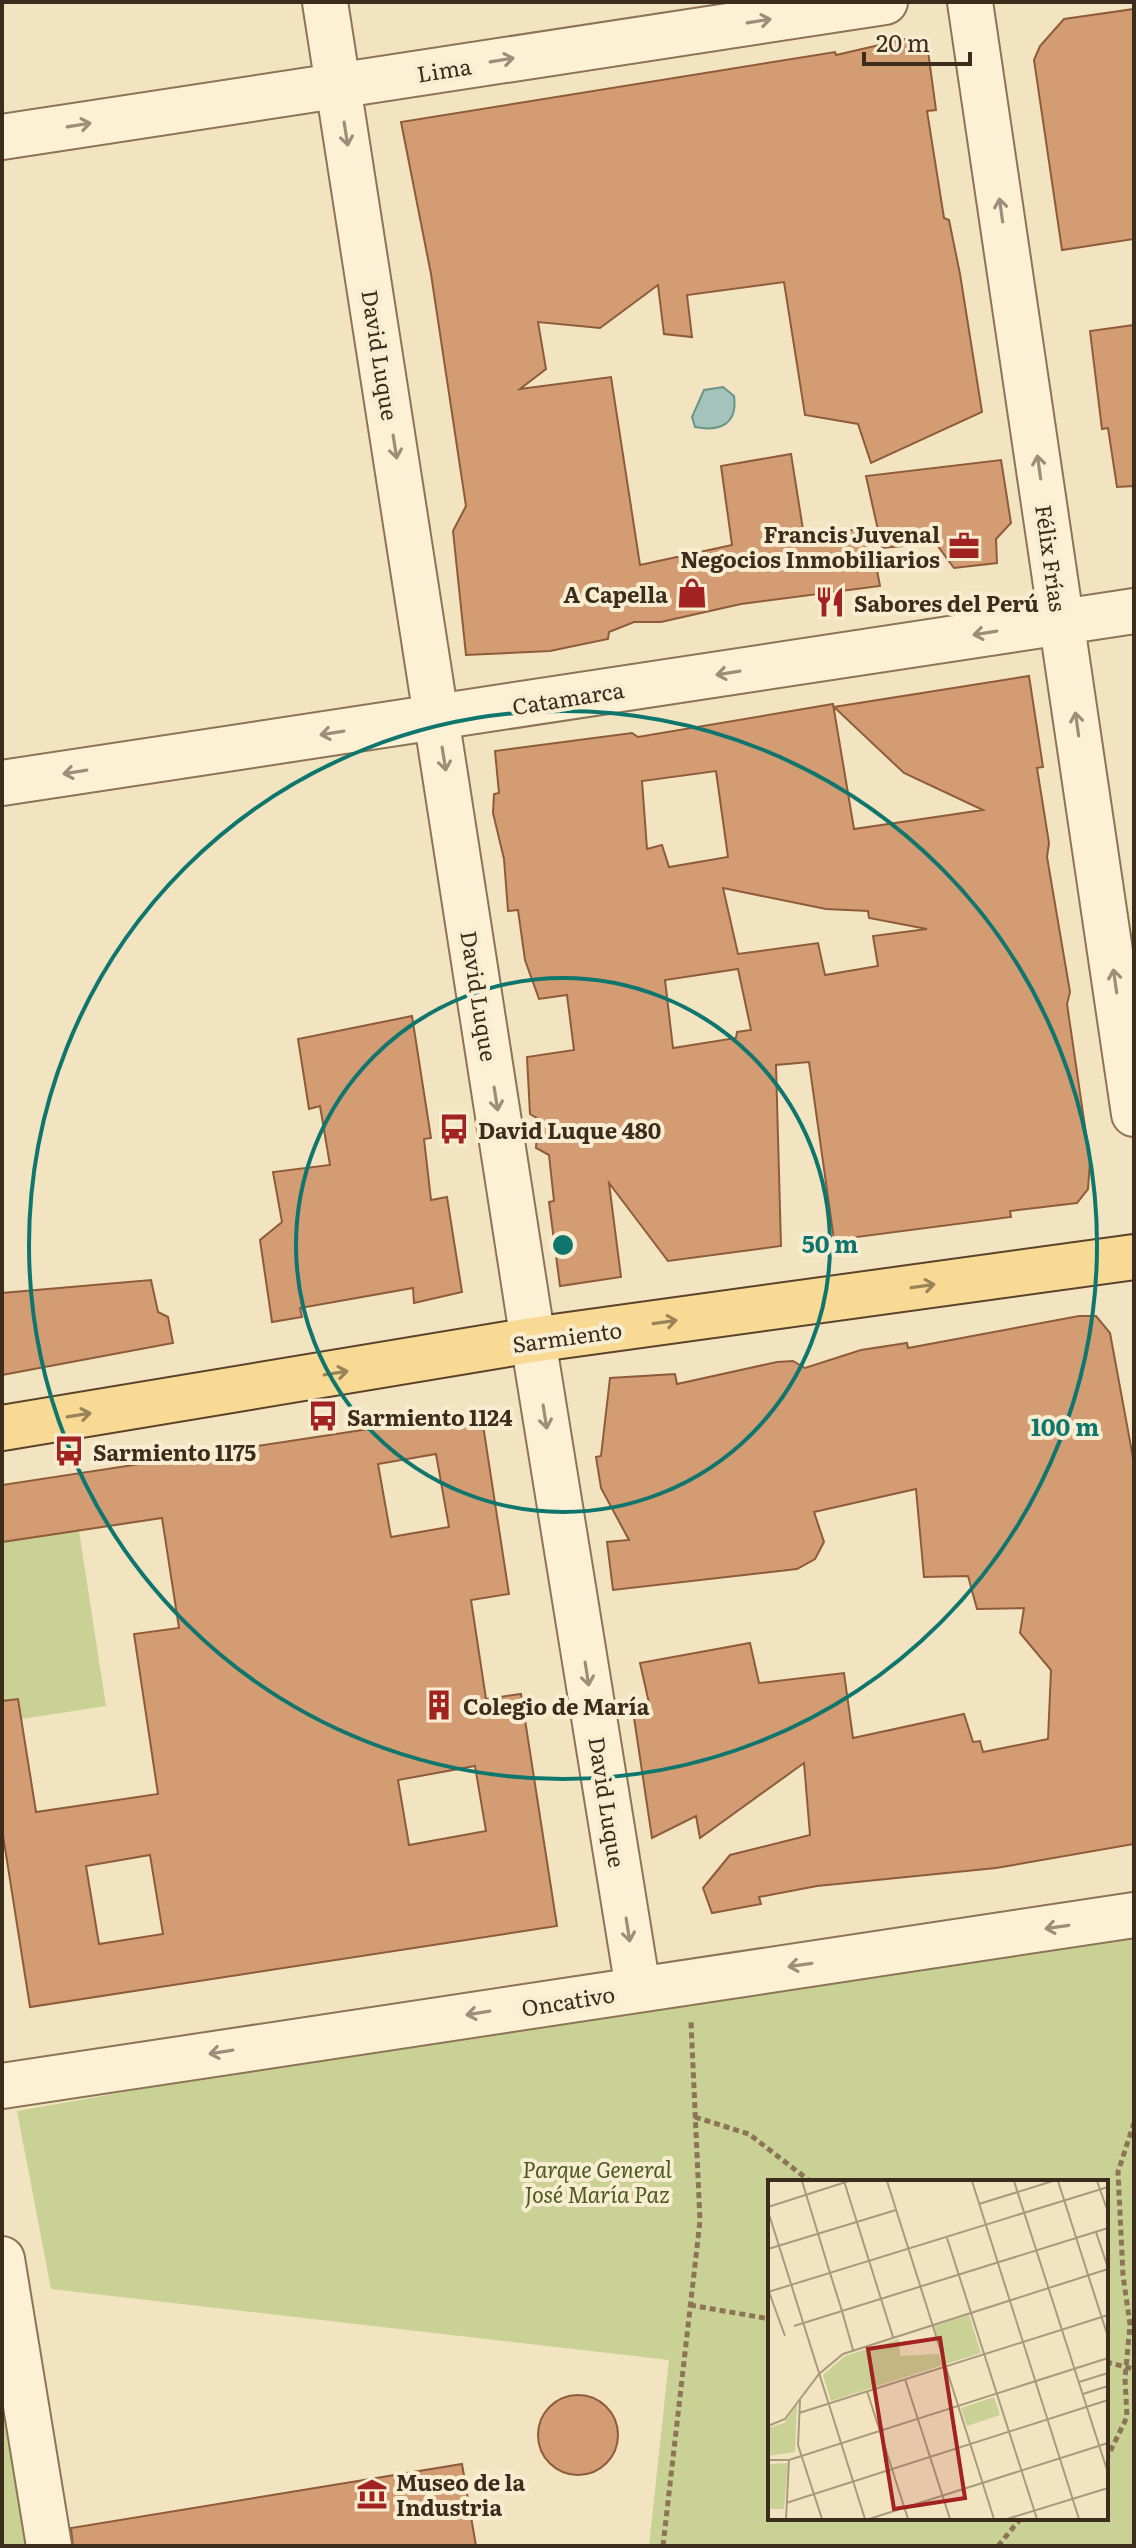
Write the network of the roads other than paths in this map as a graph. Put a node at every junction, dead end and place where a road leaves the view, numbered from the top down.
1 (325, 2) edge
2 (885, 2) edge
3 (970, 2) edge
4 (338, 85) junction
5 (2, 137) edge
6 (1134, 611) edge
7 (1062, 622) junction
8 (438, 717) junction
9 (2, 783) edge
10 (1134, 1114) edge
11 (1134, 1257) edge
12 (532, 1340) junction
13 (2, 1428) edge
14 (1134, 1915) edge
15 (638, 1989) junction
16 (2, 2086) edge
17 (2, 2259) edge
18 (49, 2546) edge

1 - 4 street, David Luque
4 -> 2 street, Lima
7 -> 3 street, Félix Frías
5 -> 4 street, Lima
4 -> 8 street, David Luque
6 - 7 street, Catamarca
7 -> 8 street, Catamarca
10 -> 7 street, Félix Frías
8 -> 9 street, Catamarca
8 -> 12 street, David Luque
12 -> 11 main road, Sarmiento
13 -> 12 main road, Sarmiento
12 -> 15 street, David Luque
14 -> 15 street, Oncativo
15 -> 16 street, Oncativo
17 - 18 street

